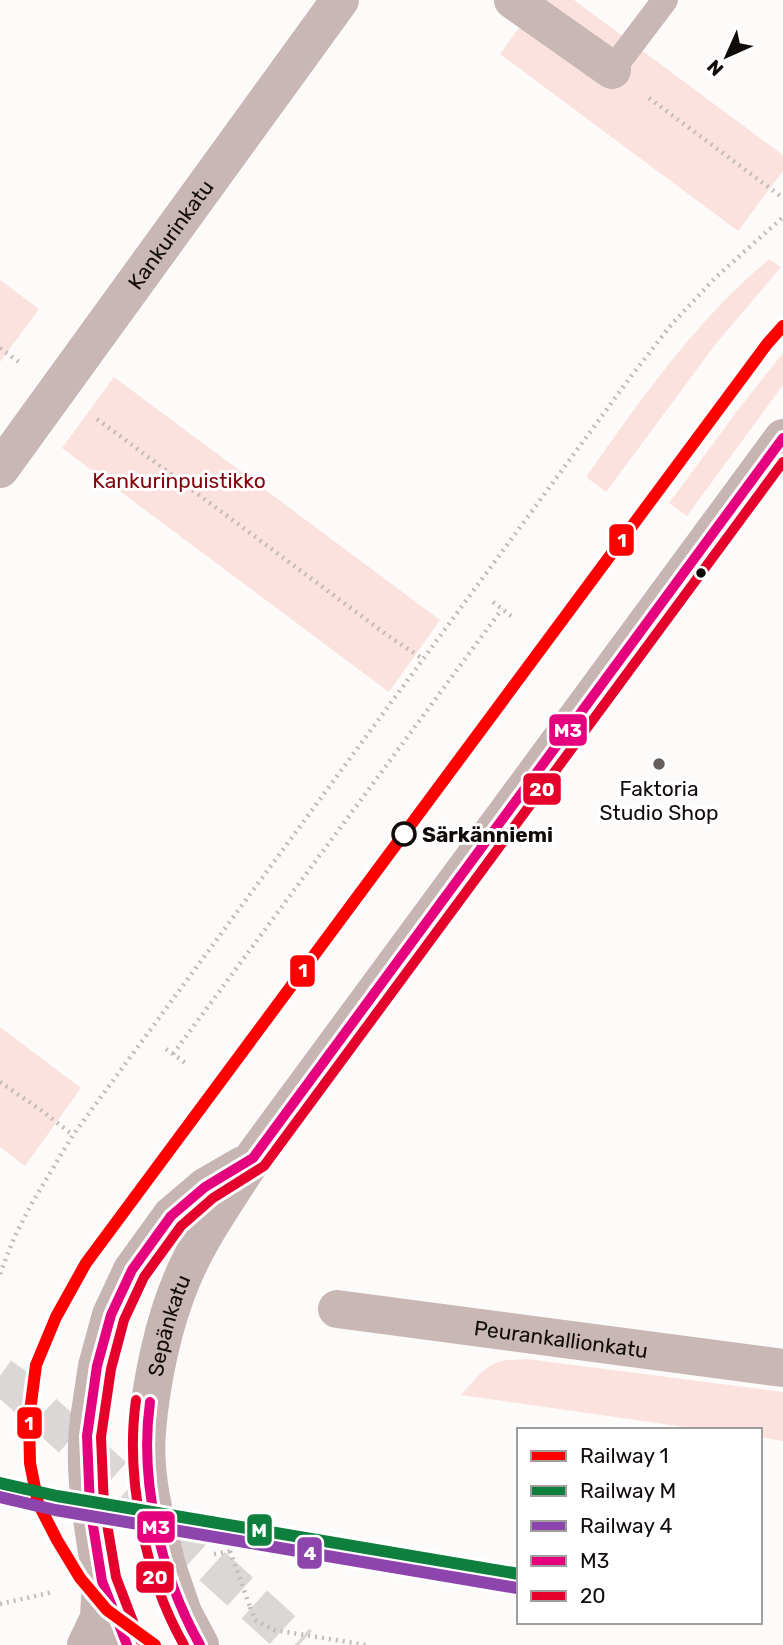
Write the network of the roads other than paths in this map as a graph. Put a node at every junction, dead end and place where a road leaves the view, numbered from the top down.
1 (340, 0) edge
2 (513, 0) edge
3 (665, 0) edge
4 (612, 70) joint
5 (783, 438) edge
6 (0, 469) edge
7 (253, 1158) junction
8 (337, 1309) dead end
9 (783, 1368) edge
10 (102, 1579) junction
11 (191, 1640) edge
12 (86, 1645) edge
13 (127, 1645) edge

1 - 6 street, Kankurinkatu
2 - 4 street
3 - 4 lane
5 - 7 main road, Sepänkatu
7 - 10 main road, Sepänkatu, bridge
7 - 11 main road, Sepänkatu, bridge
8 - 9 street, Peurankallionkatu
10 - 12 main road, Sepänkatu
10 - 13 main road, Sepänkatu

